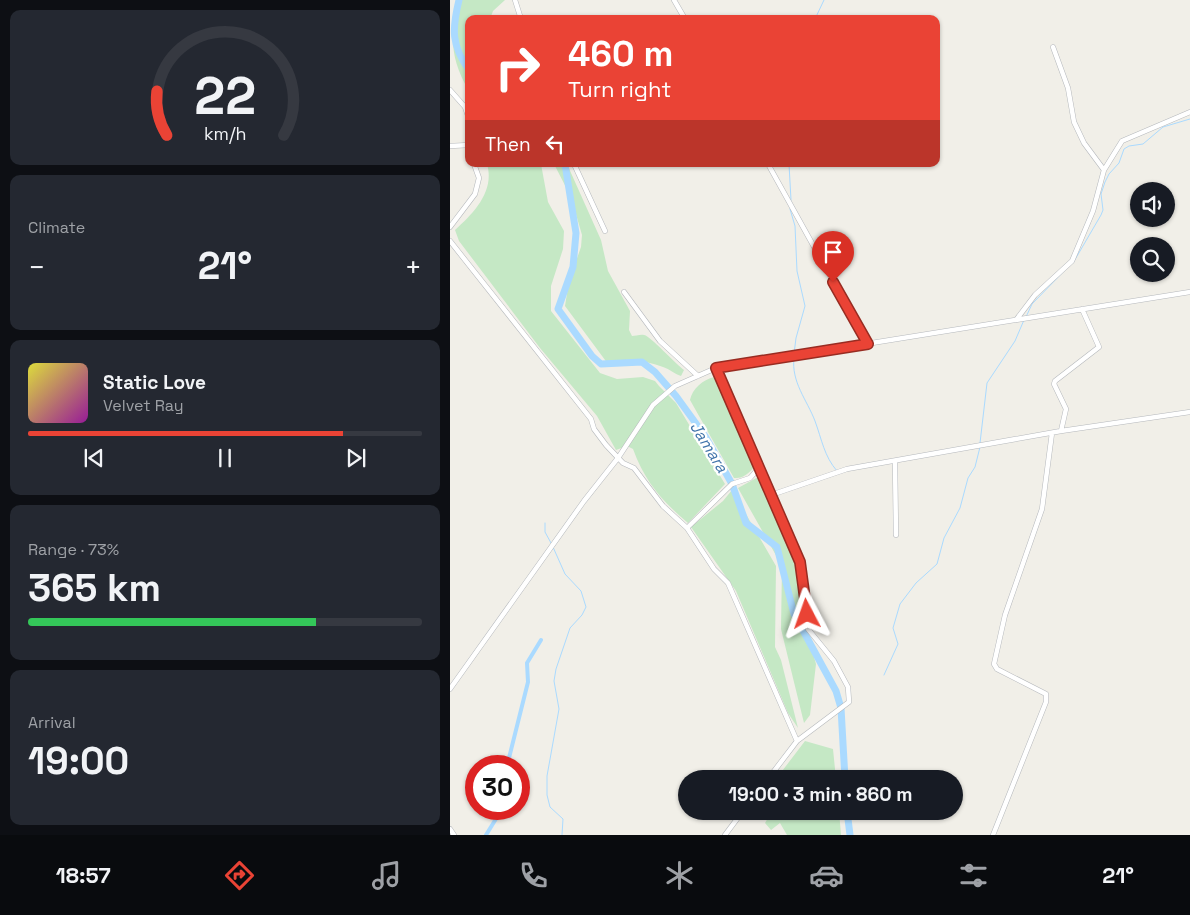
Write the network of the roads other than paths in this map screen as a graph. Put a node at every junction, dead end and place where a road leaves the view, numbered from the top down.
1 (515, 0) edge
2 (674, 0) edge
3 (520, 15) edge
4 (683, 15) edge
5 (1053, 47) dead end
6 (450, 90) edge
7 (465, 107) edge
8 (1190, 112) edge
9 (465, 145) edge
10 (450, 146) edge
11 (475, 167) edge
12 (575, 167) edge
13 (770, 167) edge
14 (1104, 170) junction
15 (450, 226) edge
16 (605, 230) dead end
17 (450, 242) edge
18 (624, 292) dead end
19 (1190, 292) edge
20 (1082, 310) junction
21 (1016, 320) junction
22 (868, 344) junction
23 (716, 368) junction
24 (698, 376) junction
25 (1190, 412) edge
26 (1061, 431) junction
27 (1052, 434) junction
28 (618, 458) junction
29 (894, 462) junction
30 (759, 468) junction
31 (771, 495) junction
32 (687, 528) junction
33 (896, 535) dead end
34 (450, 689) edge
35 (797, 741) junction
36 (775, 770) edge
37 (736, 820) edge
38 (450, 829) edge
39 (454, 835) edge
40 (725, 835) edge
41 (993, 835) edge

1 - 3 street
2 - 4 street
5 - 14 street
6 - 7 street
8 - 14 street
9 - 10 street
11 - 15 street
12 - 16 street
13 - 22 street
14 - 21 street
17 - 28 street
18 - 24 street
19 - 20 street
20 - 21 street
20 - 26 street
21 - 22 street
22 - 23 street
23 - 24 street
23 - 30 street
24 - 28 street
25 - 26 street
26 - 27 street
27 - 29 street
27 - 41 street
28 - 32 street
28 - 34 street
29 - 31 street
29 - 33 street
30 - 31 street
30 - 32 street
31 - 35 street
32 - 35 street
35 - 36 street
37 - 40 street
38 - 39 street

